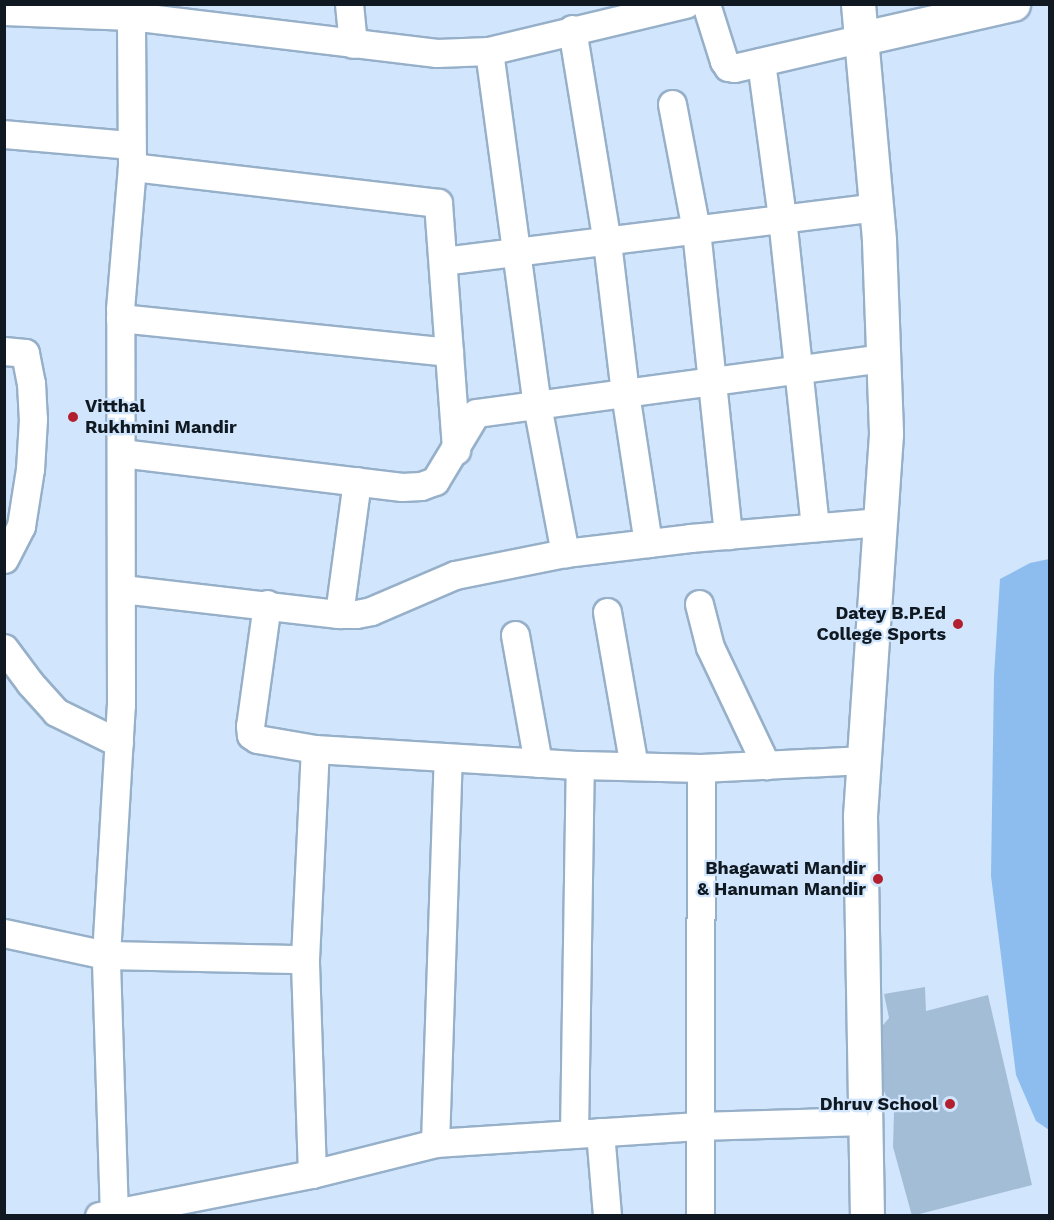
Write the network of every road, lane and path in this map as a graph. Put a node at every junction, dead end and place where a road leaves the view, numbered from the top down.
1 (350, 4) edge
2 (686, 4) edge
3 (706, 4) edge
4 (858, 4) edge
5 (1013, 4) edge
6 (4, 11) edge
7 (131, 16) junction
8 (221, 16) edge
9 (572, 29) junction
10 (863, 39) junction
11 (353, 44) junction
12 (489, 51) junction
13 (761, 62) junction
14 (672, 104) dead end
15 (4, 134) edge
16 (131, 156) junction
17 (875, 207) junction
18 (782, 218) junction
19 (696, 230) junction
20 (607, 242) junction
21 (516, 253) junction
22 (443, 261) junction
23 (120, 318) junction
24 (4, 351) edge
25 (449, 352) junction
26 (883, 358) junction
27 (800, 369) junction
28 (712, 381) junction
29 (625, 393) junction
30 (537, 405) junction
31 (456, 450) junction
32 (121, 453) junction
33 (357, 482) junction
34 (880, 522) junction
35 (815, 527) junction
36 (728, 535) junction
37 (648, 543) junction
38 (565, 553) junction
39 (4, 559) edge
40 (122, 589) junction
41 (267, 604) junction
42 (699, 604) dead end
43 (607, 612) dead end
44 (339, 614) junction
45 (515, 635) dead end
46 (4, 648) edge
47 (119, 743) junction
48 (315, 749) junction
49 (448, 759) junction
50 (864, 760) junction
51 (538, 763) junction
52 (580, 765) junction
53 (766, 765) junction
54 (634, 766) junction
55 (701, 768) junction
56 (4, 933) edge
57 (106, 956) junction
58 (305, 959) junction
59 (866, 1121) junction
60 (698, 1126) junction
61 (600, 1132) junction
62 (574, 1134) junction
63 (435, 1143) junction
64 (312, 1174) junction
65 (109, 1215) edge
66 (607, 1215) edge
67 (700, 1215) edge
68 (867, 1215) edge

1 - 11 street
2 - 9 street
3 - 13 street
4 - 10 street
5 - 10 street
6 - 7 street
7 - 8 street
7 - 16 street
8 - 11 street
9 - 12 street
9 - 20 street
10 - 13 street
10 - 17 street
11 - 12 street
12 - 21 street
13 - 18 street
14 - 19 street
15 - 16 street
16 - 22 street
16 - 23 street
17 - 18 street
17 - 26 street
18 - 19 street
18 - 27 street
19 - 20 street
19 - 28 street
20 - 21 street
20 - 29 street
21 - 22 street
21 - 30 street
22 - 25 street
23 - 25 street
23 - 32 street
24 - 39 street
25 - 31 street
26 - 27 street
26 - 34 street
27 - 28 street
27 - 35 street
28 - 29 street
28 - 36 street
29 - 30 street
29 - 37 street
30 - 31 street
30 - 38 street
31 - 33 street
32 - 33 street
32 - 40 street
33 - 44 street
34 - 35 street
34 - 50 street
35 - 36 street
36 - 37 street
37 - 38 street
38 - 44 street
40 - 41 street
40 - 47 street
41 - 44 street
41 - 48 street
42 - 53 street
43 - 54 street
45 - 51 street
46 - 47 street
47 - 57 street
48 - 49 street
48 - 58 street
49 - 51 street
49 - 63 street
50 - 53 street
50 - 59 street
51 - 52 street
52 - 54 street
52 - 62 street
53 - 55 street
54 - 55 street
55 - 60 street
56 - 57 street
57 - 58 street
57 - 65 street
58 - 64 street
59 - 60 street
59 - 68 street
60 - 61 street
60 - 67 street
61 - 62 street
61 - 66 street
62 - 63 street
63 - 64 street
64 - 65 street

